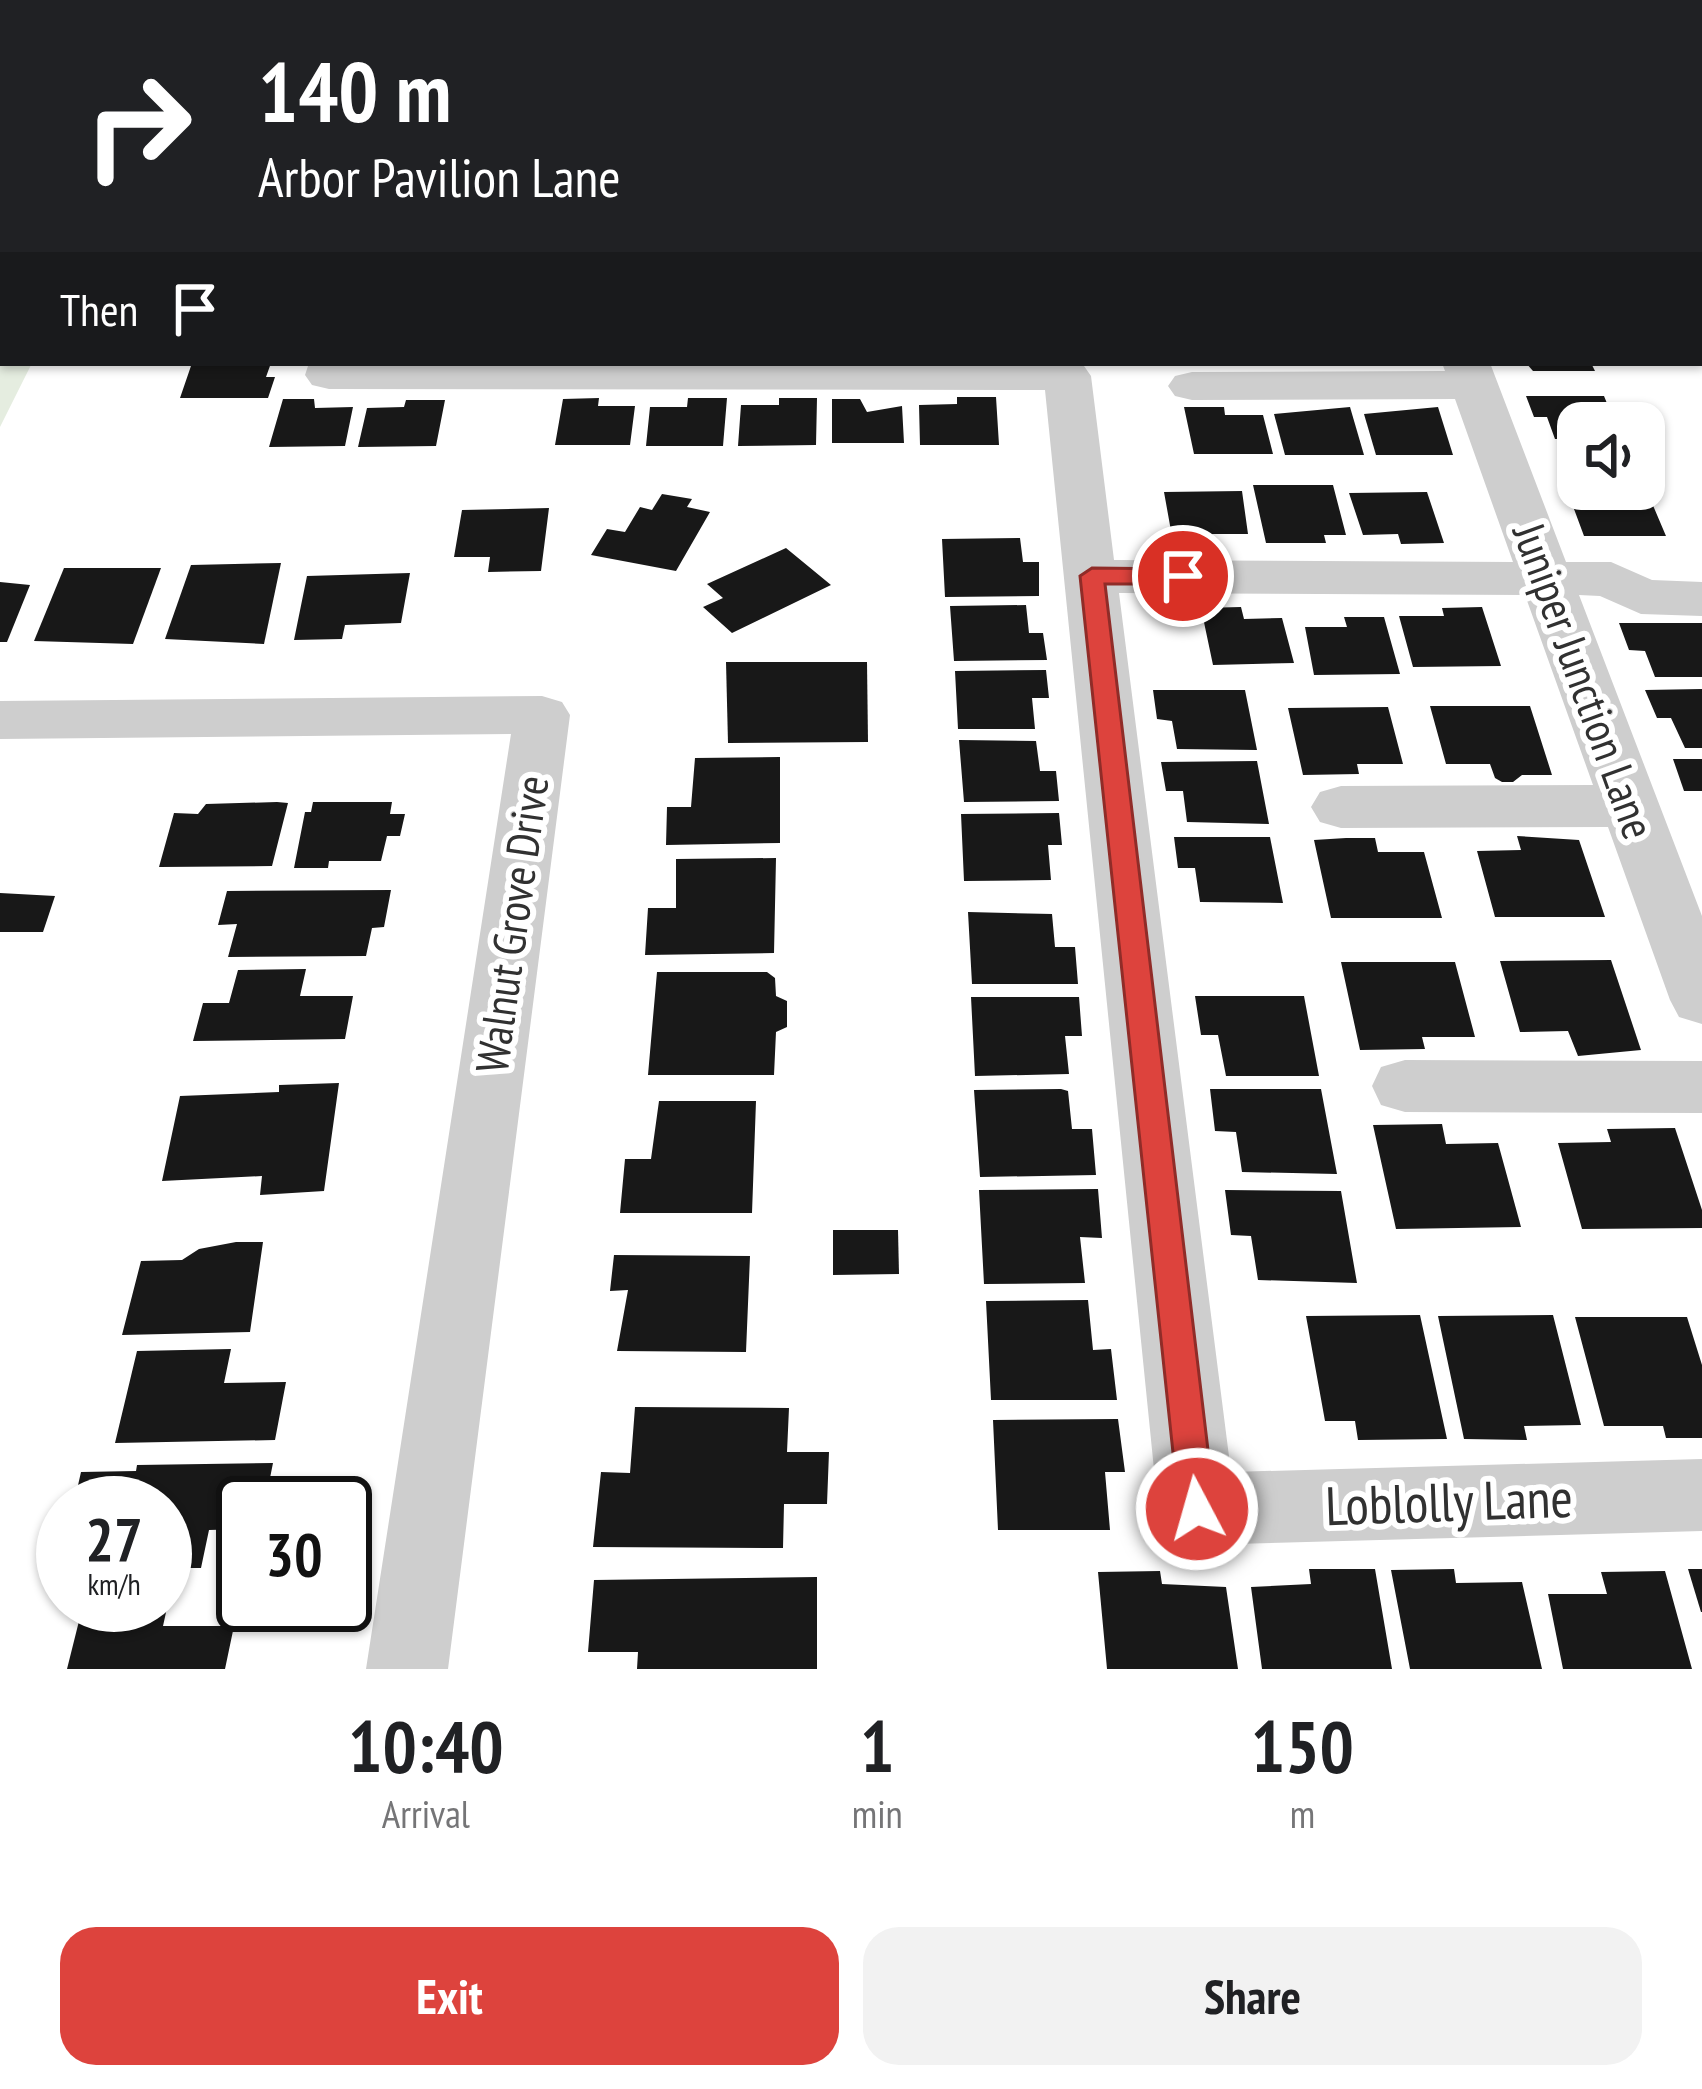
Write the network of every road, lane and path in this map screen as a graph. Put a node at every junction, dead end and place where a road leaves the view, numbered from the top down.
1 (331, 369) edge
2 (1470, 374) edge
3 (1192, 386) dead end
4 (1702, 562) edge
5 (1092, 576) junction
6 (1545, 578) junction
7 (1611, 578) junction
8 (1702, 599) edge
9 (0, 720) edge
10 (1630, 806) junction
11 (1341, 807) dead end
12 (1702, 1000) edge
13 (1405, 1086) dead end
14 (1702, 1087) edge
15 (1702, 1495) edge
16 (406, 1669) edge

1 - 5 street
2 - 3 street
2 - 6 street, Juniper Junction Lane
4 - 7 street
5 - 6 street
5 - 15 street, Loblolly Lane
6 - 7 street
6 - 10 street, Juniper Junction Lane
7 - 8 street
9 - 16 street, Walnut Grove Drive
10 - 11 street
10 - 12 street, Juniper Junction Lane
13 - 14 street

